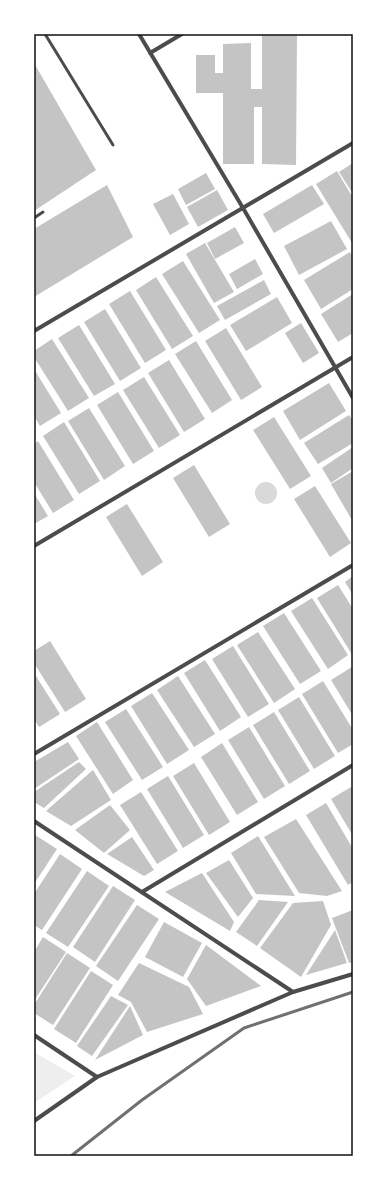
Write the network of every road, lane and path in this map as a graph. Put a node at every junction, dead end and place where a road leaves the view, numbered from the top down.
1 (45, 34) edge
2 (138, 34) edge
3 (182, 34) edge
4 (150, 53) junction
5 (353, 143) edge
6 (113, 146) dead end
7 (243, 208) junction
8 (43, 212) dead end
9 (34, 218) edge
10 (34, 331) edge
11 (353, 357) edge
12 (335, 368) junction
13 (353, 398) edge
14 (34, 546) edge
15 (353, 565) edge
16 (34, 754) edge
17 (353, 765) edge
18 (34, 821) edge
19 (142, 892) junction
20 (353, 974) edge
21 (293, 992) junction
22 (34, 1035) edge
23 (97, 1076) junction
24 (34, 1121) edge

1 - 6 lane
2 - 4 street
3 - 4 street
4 - 7 street
5 - 7 street
7 - 10 street
7 - 12 street
8 - 9 lane
11 - 12 street
12 - 13 street
12 - 14 street
15 - 16 street
17 - 19 street
18 - 19 street
19 - 21 street
20 - 21 street
21 - 23 street
22 - 23 street
23 - 24 street

